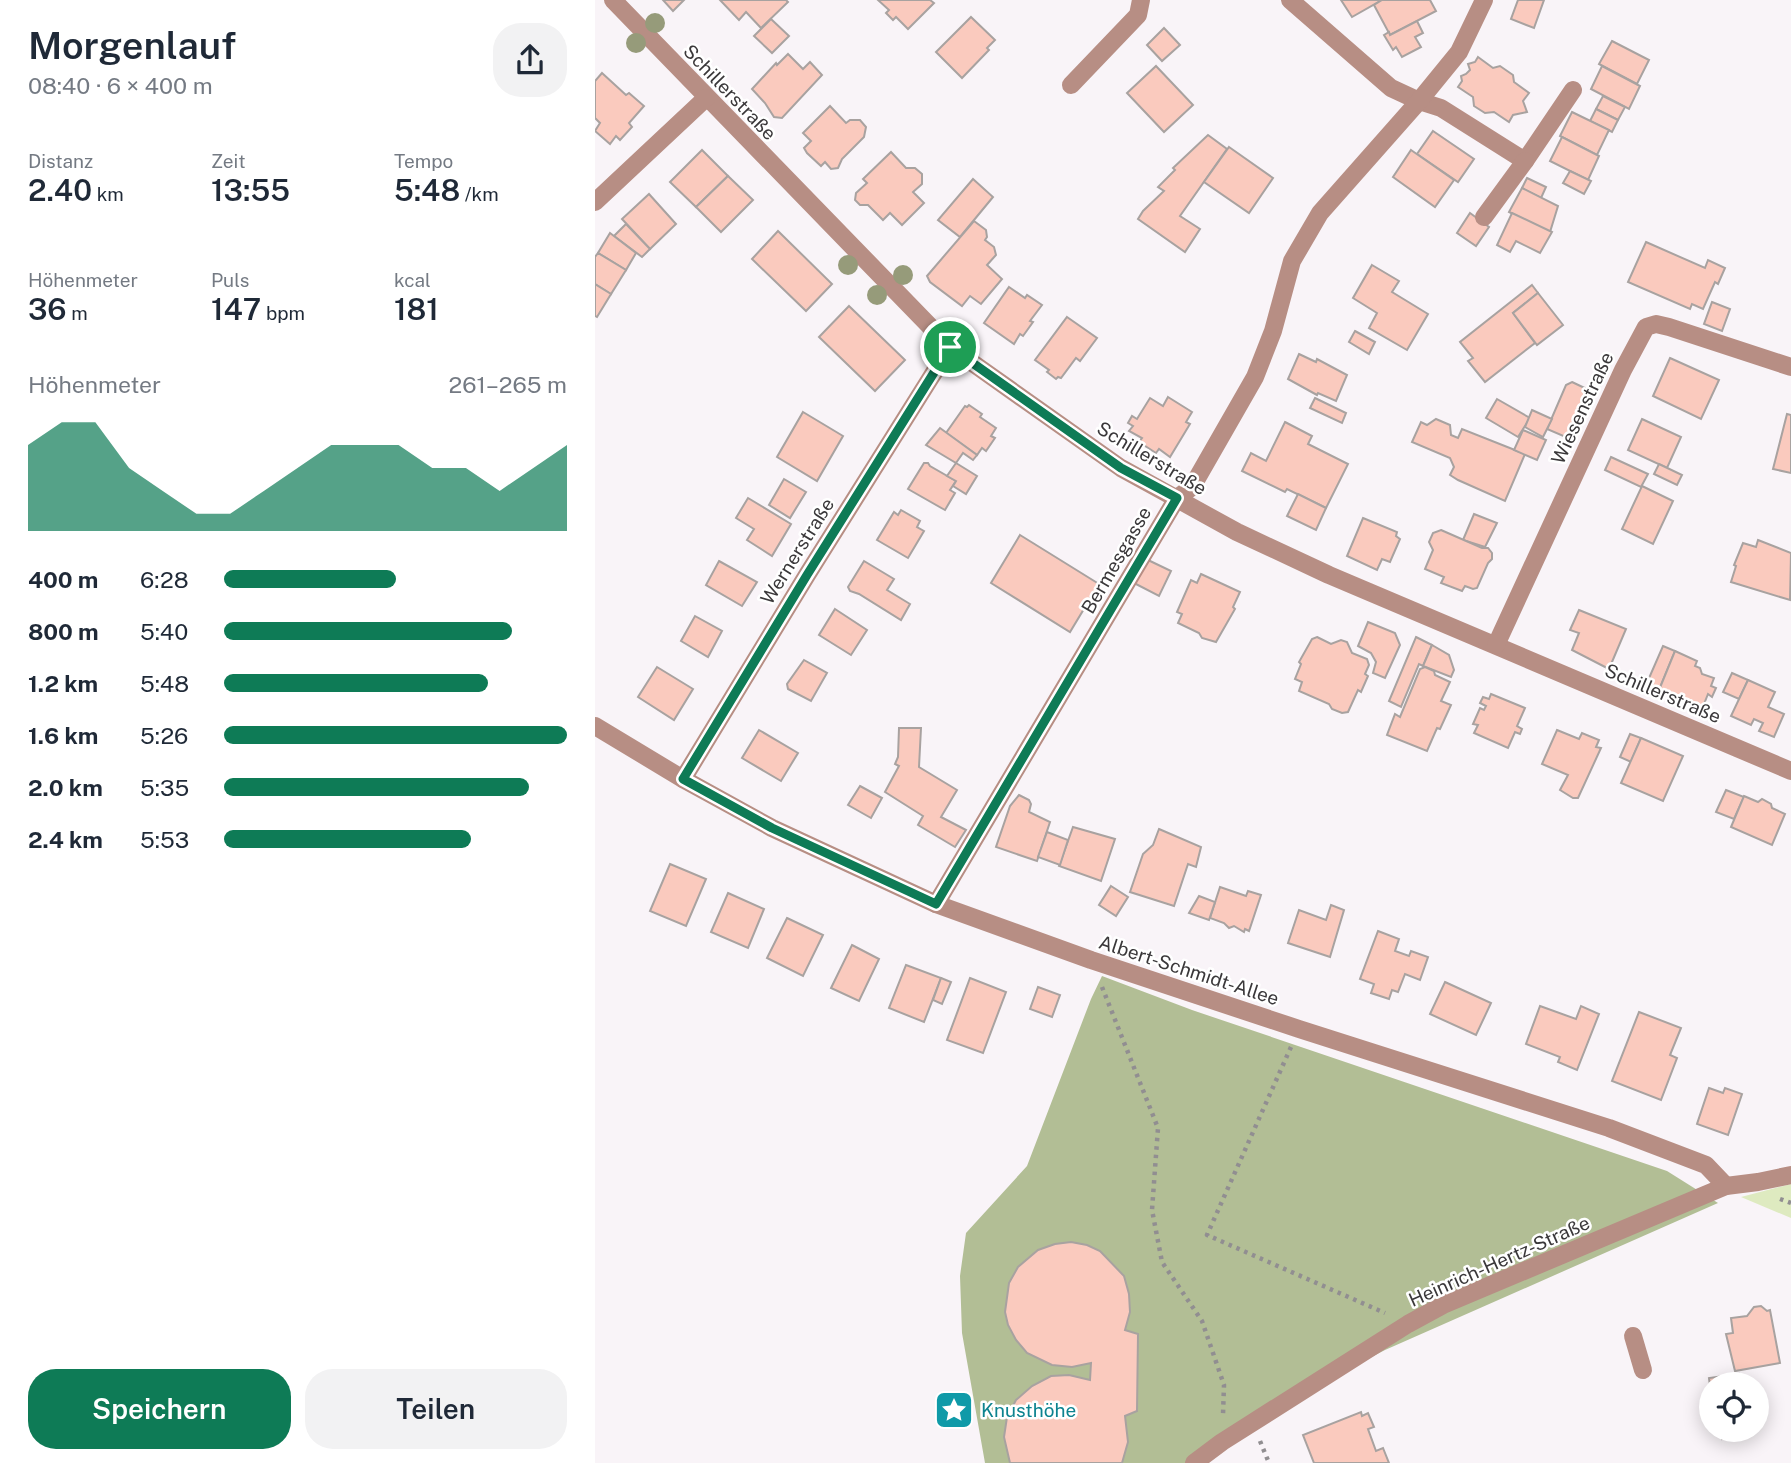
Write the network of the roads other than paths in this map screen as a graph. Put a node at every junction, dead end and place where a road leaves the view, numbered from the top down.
1 (613, 0) edge
2 (1141, 0) edge
3 (1290, 0) edge
4 (1484, 0) edge
5 (1071, 85) dead end
6 (1573, 90) dead end
7 (706, 98) junction
8 (1419, 101) junction
9 (1525, 161) junction
10 (595, 202) edge
11 (1484, 217) dead end
12 (950, 347) junction
13 (1791, 366) edge
14 (1177, 498) junction
15 (1496, 645) junction
16 (595, 726) edge
17 (1791, 771) edge
18 (683, 779) junction
19 (936, 904) junction
20 (1791, 1175) edge
21 (1726, 1186) junction
22 (1633, 1336) dead end
23 (1643, 1370) dead end
24 (1194, 1463) edge

1 - 7 street, Schillerstraße
2 - 5 street
3 - 8 street
4 - 8 street, Bermesgasse
6 - 9 street
7 - 10 street
7 - 12 street, Schillerstraße
8 - 9 street
8 - 14 street, Bermesgasse
9 - 11 street
12 - 14 street, Schillerstraße
12 - 18 street, Wernerstraße
13 - 15 street, Wiesenstraße
14 - 15 street, Schillerstraße
14 - 19 street, Bermesgasse
15 - 17 street, Schillerstraße
16 - 18 street, Albert-Schmidt-Allee
18 - 19 street, Albert-Schmidt-Allee
19 - 21 street, Albert-Schmidt-Allee
20 - 21 street
21 - 24 street, Heinrich-Hertz-Straße
22 - 23 street

